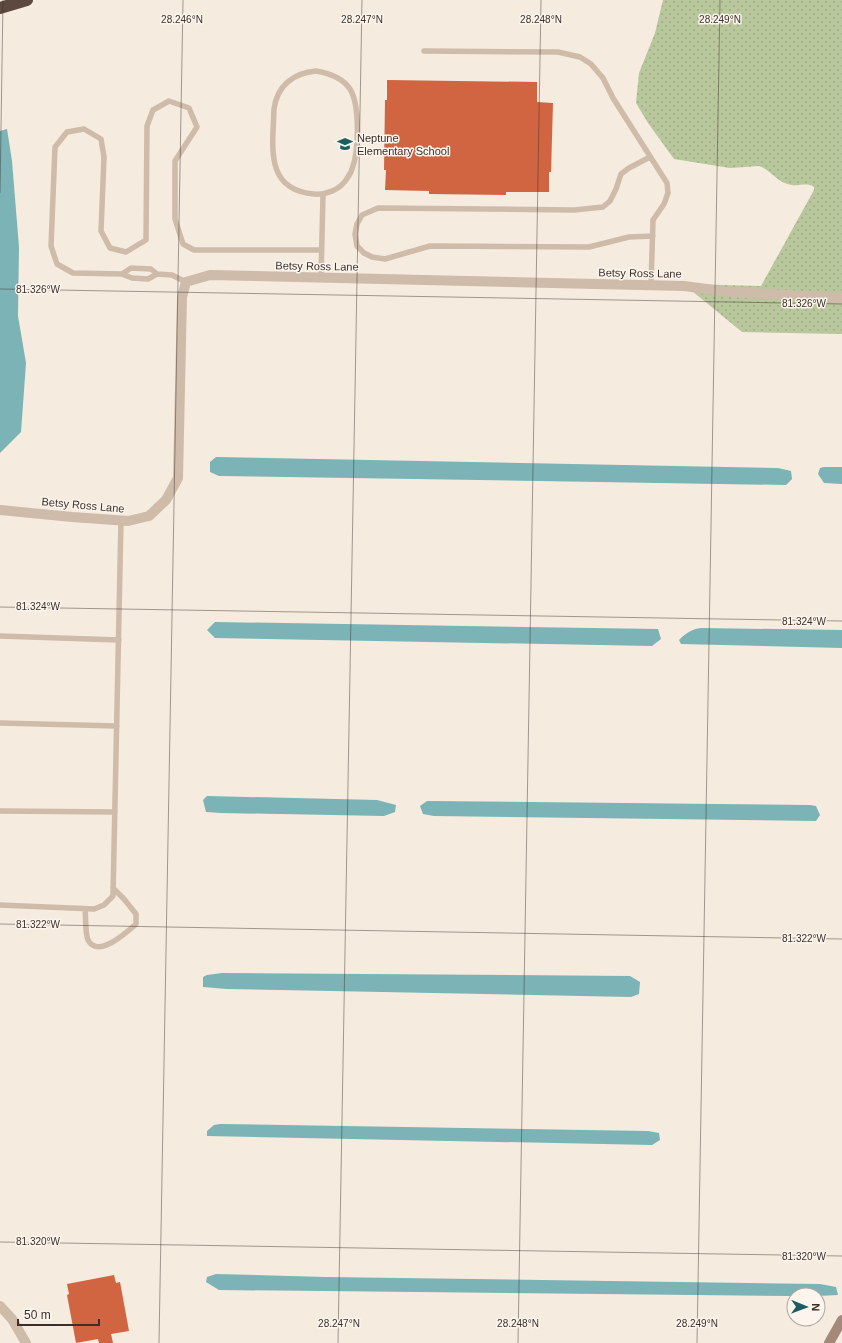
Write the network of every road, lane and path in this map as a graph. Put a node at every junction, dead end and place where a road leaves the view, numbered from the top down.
1 (27, 0) edge
2 (0, 8) edge
3 (424, 51) dead end
4 (650, 157) junction
5 (323, 194) junction
6 (653, 236) junction
7 (321, 250) junction
8 (122, 274) junction
9 (157, 274) junction
10 (320, 278) junction
11 (186, 282) junction
12 (651, 285) junction
13 (842, 298) edge
14 (0, 510) edge
15 (121, 520) junction
16 (0, 636) edge
17 (119, 640) junction
18 (0, 723) edge
19 (117, 726) junction
20 (0, 811) edge
21 (115, 812) junction
22 (113, 888) junction
23 (0, 905) edge
24 (85, 909) junction
25 (0, 1306) edge
26 (842, 1320) edge
27 (26, 1343) edge
28 (829, 1343) edge

1 - 2 highway
3 - 4 lane
4 - 6 lane
4 - 6 lane
5 - 5 lane
5 - 7 lane
6 - 12 lane
7 - 8 lane
7 - 10 lane
8 - 9 lane
8 - 9 lane
9 - 11 lane
10 - 11 street, Betsy Ross Lane
10 - 12 street, Betsy Ross Lane
11 - 15 street, Betsy Ross Lane
12 - 13 street, Betsy Ross Lane
14 - 15 street, Betsy Ross Lane
15 - 17 lane
16 - 17 lane
17 - 19 lane
18 - 19 lane
19 - 21 lane
20 - 21 lane
21 - 22 lane
22 - 24 lane
22 - 24 lane
23 - 24 lane
25 - 27 street
26 - 28 main road

